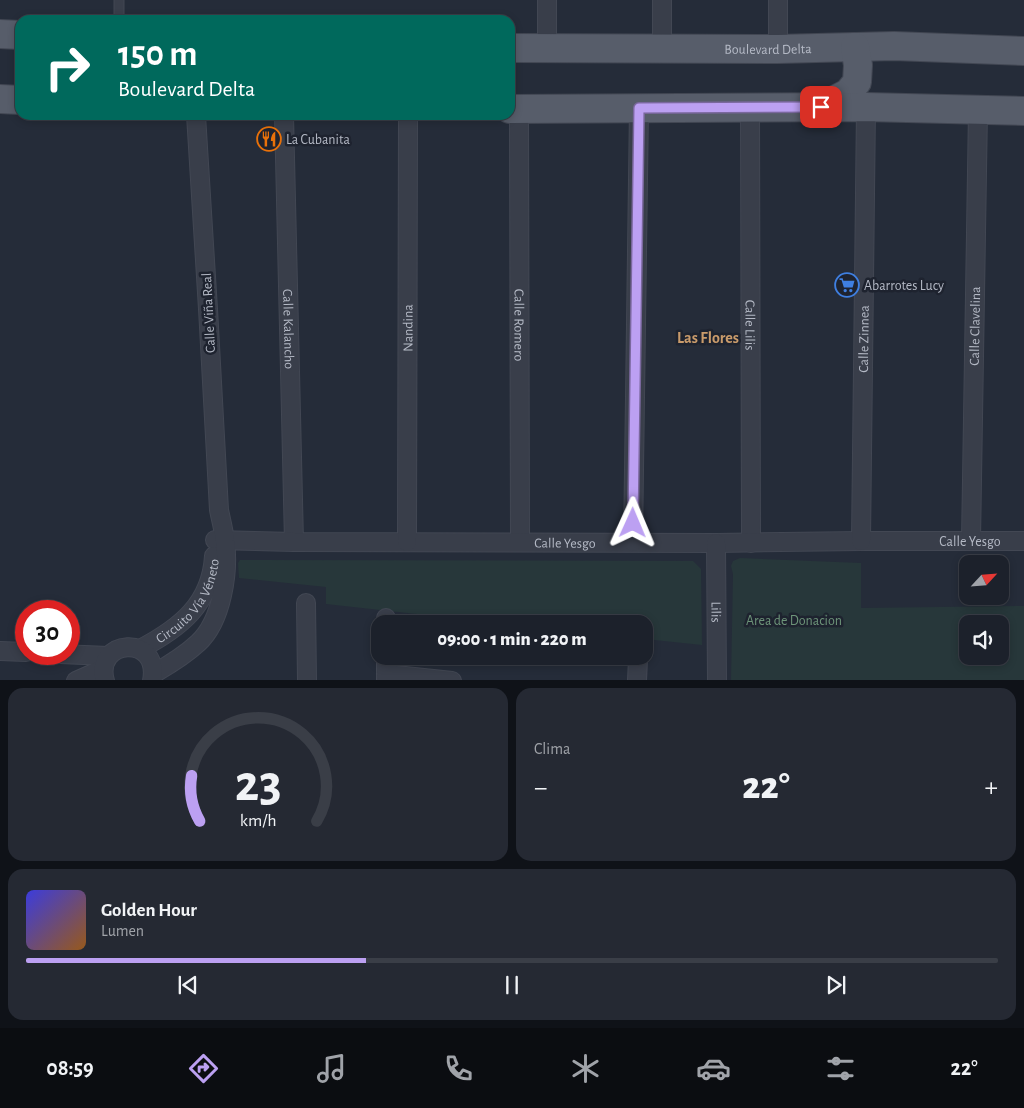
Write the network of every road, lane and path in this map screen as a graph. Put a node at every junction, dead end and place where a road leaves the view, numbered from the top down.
1 (119, 0) edge
2 (547, 0) edge
3 (662, 0) edge
4 (778, 0) edge
5 (119, 15) edge
6 (0, 34) edge
7 (15, 35) edge
8 (855, 47) junction
9 (515, 48) edge
10 (546, 48) junction
11 (662, 48) junction
12 (778, 49) junction
13 (1024, 51) edge
14 (0, 99) edge
15 (15, 100) edge
16 (821, 107) junction
17 (866, 107) junction
18 (639, 108) junction
19 (750, 108) junction
20 (515, 109) edge
21 (978, 110) junction
22 (1024, 110) edge
23 (196, 120) edge
24 (284, 120) edge
25 (408, 120) edge
26 (220, 540) junction
27 (861, 541) junction
28 (971, 541) junction
29 (1024, 541) edge
30 (294, 542) junction
31 (407, 542) junction
32 (520, 542) junction
33 (633, 542) junction
34 (751, 542) junction
35 (716, 543) junction
36 (306, 603) dead end
37 (0, 650) edge
38 (140, 650) junction
39 (15, 651) edge
40 (80, 661) edge
41 (173, 662) junction
42 (638, 665) edge
43 (106, 669) edge
44 (153, 677) edge
45 (386, 677) edge
46 (76, 680) edge
47 (172, 680) edge
48 (307, 680) edge
49 (452, 680) edge
50 (638, 680) edge
51 (717, 680) edge

1 - 5 lane
2 - 10 street
3 - 11 street
4 - 12 street
6 - 7 main road
8 - 12 main road, Boulevard Delta
8 - 13 main road, Boulevard Delta
8 - 16 main road
9 - 10 main road, Boulevard Delta
10 - 11 main road, Boulevard Delta
11 - 12 main road, Boulevard Delta
14 - 15 main road
16 - 17 main road
16 - 19 main road
17 - 21 main road
17 - 27 street, Calle Zinnea
18 - 19 main road
18 - 20 main road
18 - 33 street
19 - 34 street, Calle Lilis
20 - 32 street, Calle Romero
21 - 22 main road
21 - 28 street, Calle Clavelina
23 - 26 street, Calle Viña Real
24 - 30 street, Calle Kalancho
25 - 31 street, Nandina
26 - 30 street, Calle Yesgo
26 - 38 street, Circuito Vía Véneto
26 - 41 street, Circuito Vía Véneto
27 - 28 street, Calle Yesgo
27 - 34 street, Calle Yesgo
28 - 29 street, Calle Yesgo
30 - 31 street, Calle Yesgo
31 - 32 street, Calle Yesgo
32 - 33 street, Calle Yesgo
33 - 35 street, Calle Yesgo
34 - 35 street, Calle Yesgo
35 - 51 street, Lilis
36 - 48 street
37 - 39 street
38 - 43 street
38 - 44 street
40 - 43 street
41 - 44 street, Circuito Vía Véneto
41 - 47 street
42 - 50 street
43 - 46 street
45 - 49 street

